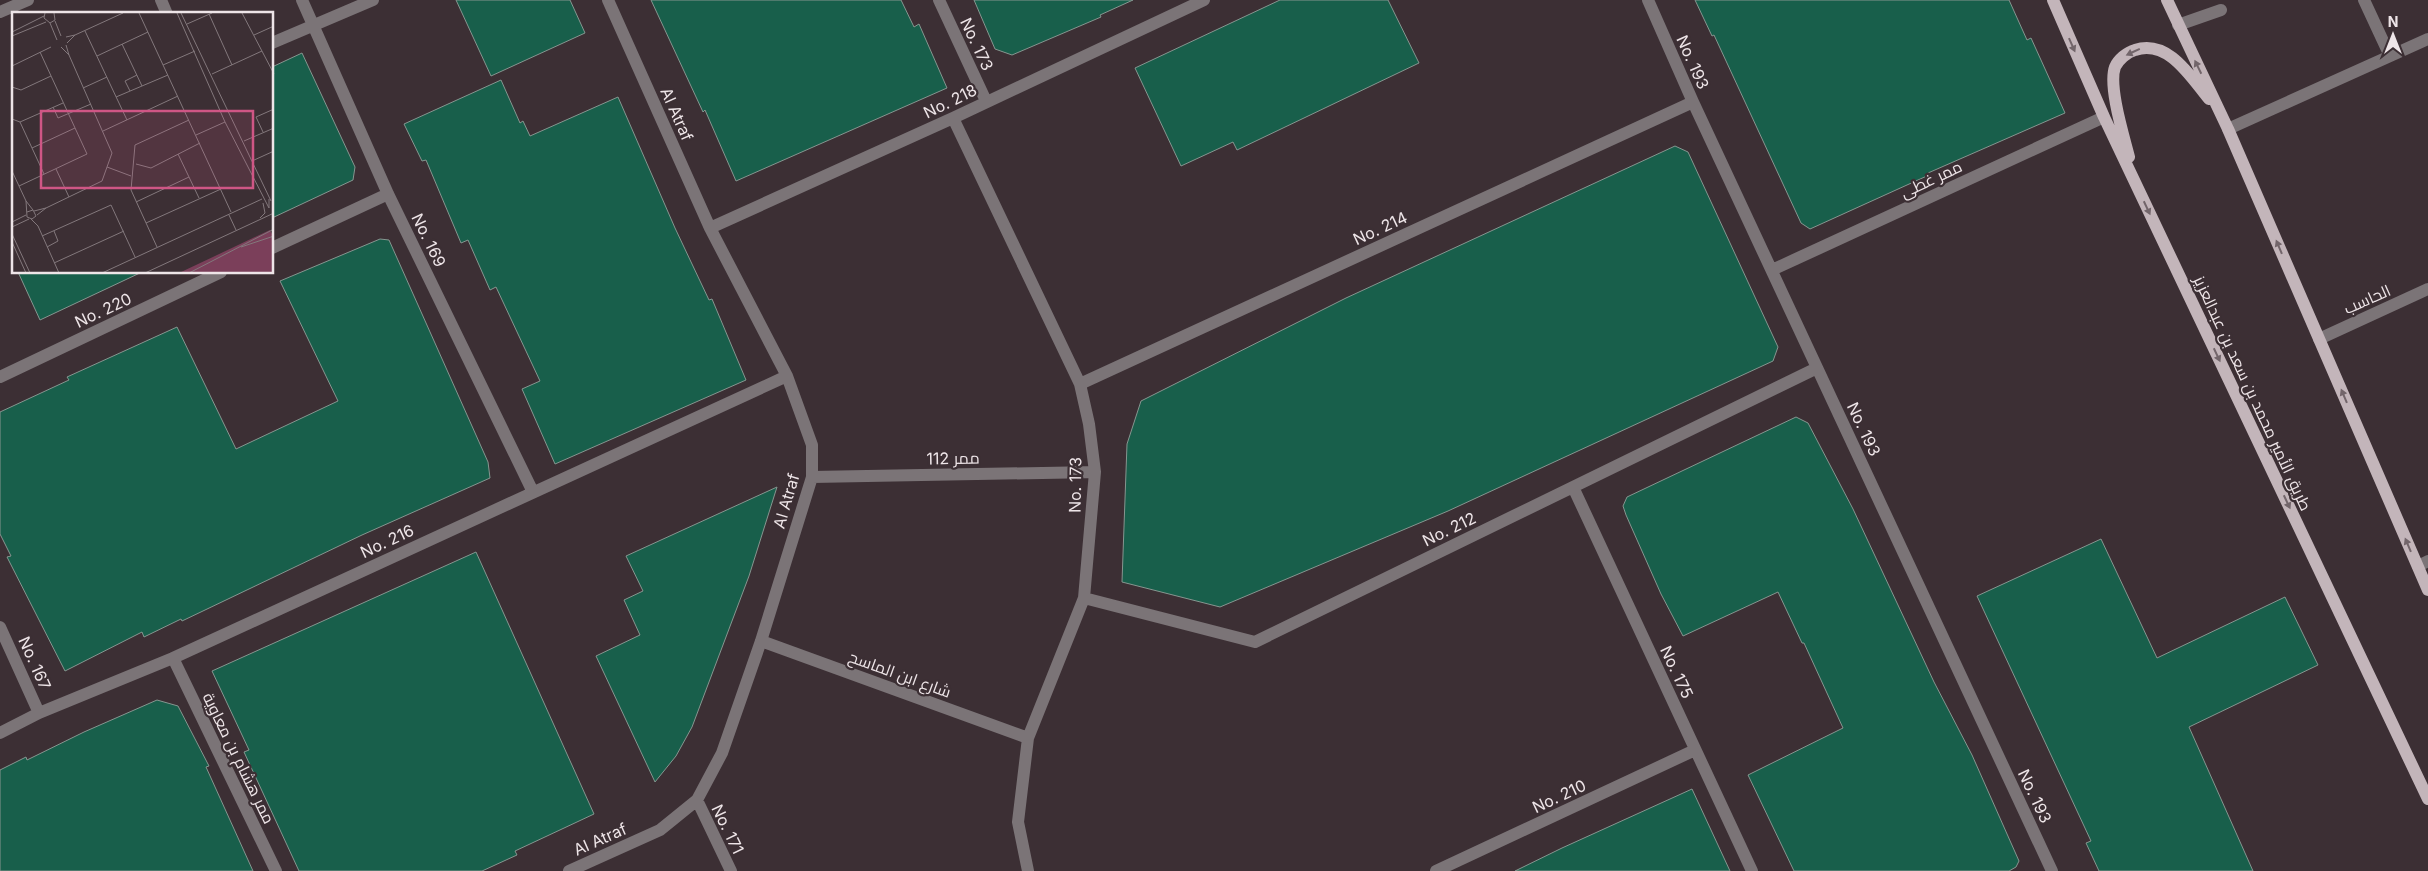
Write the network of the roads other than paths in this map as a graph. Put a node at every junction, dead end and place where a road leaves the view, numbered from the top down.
1 (28, 0) edge
2 (160, 0) edge
3 (302, 0) edge
4 (372, 0) edge
5 (608, 0) edge
6 (939, 0) edge
7 (1204, 0) edge
8 (1648, 0) edge
9 (2053, 0) edge
10 (2167, 0) edge
11 (2364, 0) edge
12 (2221, 10) dead end
13 (0, 12) edge
14 (166, 12) edge
15 (314, 25) junction
16 (2178, 25) junction
17 (2428, 39) edge
18 (274, 42) edge
19 (2390, 56) junction
20 (986, 101) junction
21 (1693, 102) junction
22 (2221, 114) junction
23 (2104, 117) junction
24 (953, 118) junction
25 (2228, 129) junction
26 (2136, 184) junction
27 (388, 194) junction
28 (710, 228) junction
29 (274, 247) edge
30 (1772, 270) junction
31 (217, 274) edge
32 (2428, 289) edge
33 (2319, 339) junction
34 (1817, 368) junction
35 (787, 376) junction
36 (0, 377) edge
37 (1080, 384) junction
38 (1095, 472) junction
39 (812, 477) junction
40 (1573, 487) junction
41 (534, 492) junction
42 (2423, 564) edge
43 (2428, 590) edge
44 (1084, 598) junction
45 (0, 627) edge
46 (761, 641) junction
47 (173, 658) junction
48 (40, 714) junction
49 (0, 733) edge
50 (1028, 738) junction
51 (1695, 750) junction
52 (2428, 799) edge
53 (696, 800) junction
54 (276, 871) edge
55 (569, 871) edge
56 (731, 871) edge
57 (1028, 871) edge
58 (1436, 871) edge
59 (1752, 871) edge
60 (2052, 871) edge

1 - 13 street
2 - 14 street
3 - 15 street, No. 169
4 - 15 street
5 - 28 street, Al Atraf
6 - 20 street, No. 173
7 - 20 street, No. 218
8 - 21 street, No. 193
9 -> 23 main road, طريق الأمير محمد بن سعد بن عبدالعزيز
10 - 16 main road
11 - 19 street
12 - 16 street
15 - 18 street
15 - 27 street, No. 169
22 -> 16 main road
17 - 19 street
19 - 25 street
20 - 24 street, No. 218
21 - 30 street, No. 193
21 - 37 street, No. 214
22 - 25 main road
22 -> 26 main road
23 - 26 main road, طريق الأمير محمد بن سعد بن عبدالعزيز
23 - 30 street, ممر غطى
24 - 28 street, No. 218
24 - 37 street, No. 173
33 -> 25 main road
26 -> 52 main road, طريق الأمير محمد بن سعد بن عبدالعزيز
27 - 29 street
27 - 41 street, No. 169
28 - 35 street, Al Atraf
30 - 34 street, No. 193
31 - 36 street, No. 220
32 - 33 street, الحاسب
42 -> 33 main road
34 - 40 street, No. 212
34 - 60 street, No. 193
35 - 39 street, Al Atraf
35 - 41 street, No. 216
37 - 38 street, No. 173
38 - 39 street, ممر 112
38 - 44 street, No. 173
39 - 46 street, Al Atraf
40 - 44 street, No. 212
40 - 51 street, No. 175
41 - 47 street, No. 216
42 - 43 main road
44 - 50 street, No. 173
45 - 48 street, No. 167
46 - 50 street, شارع ابن الماسح
46 - 53 street, Al Atraf
47 - 48 street, No. 216
47 - 54 street, ممر هشام بن معاوية
48 - 49 street, No. 216
50 - 57 street, No. 173
51 - 58 street, No. 210
51 - 59 street, No. 175
53 - 55 street, Al Atraf
53 - 56 street, No. 171

